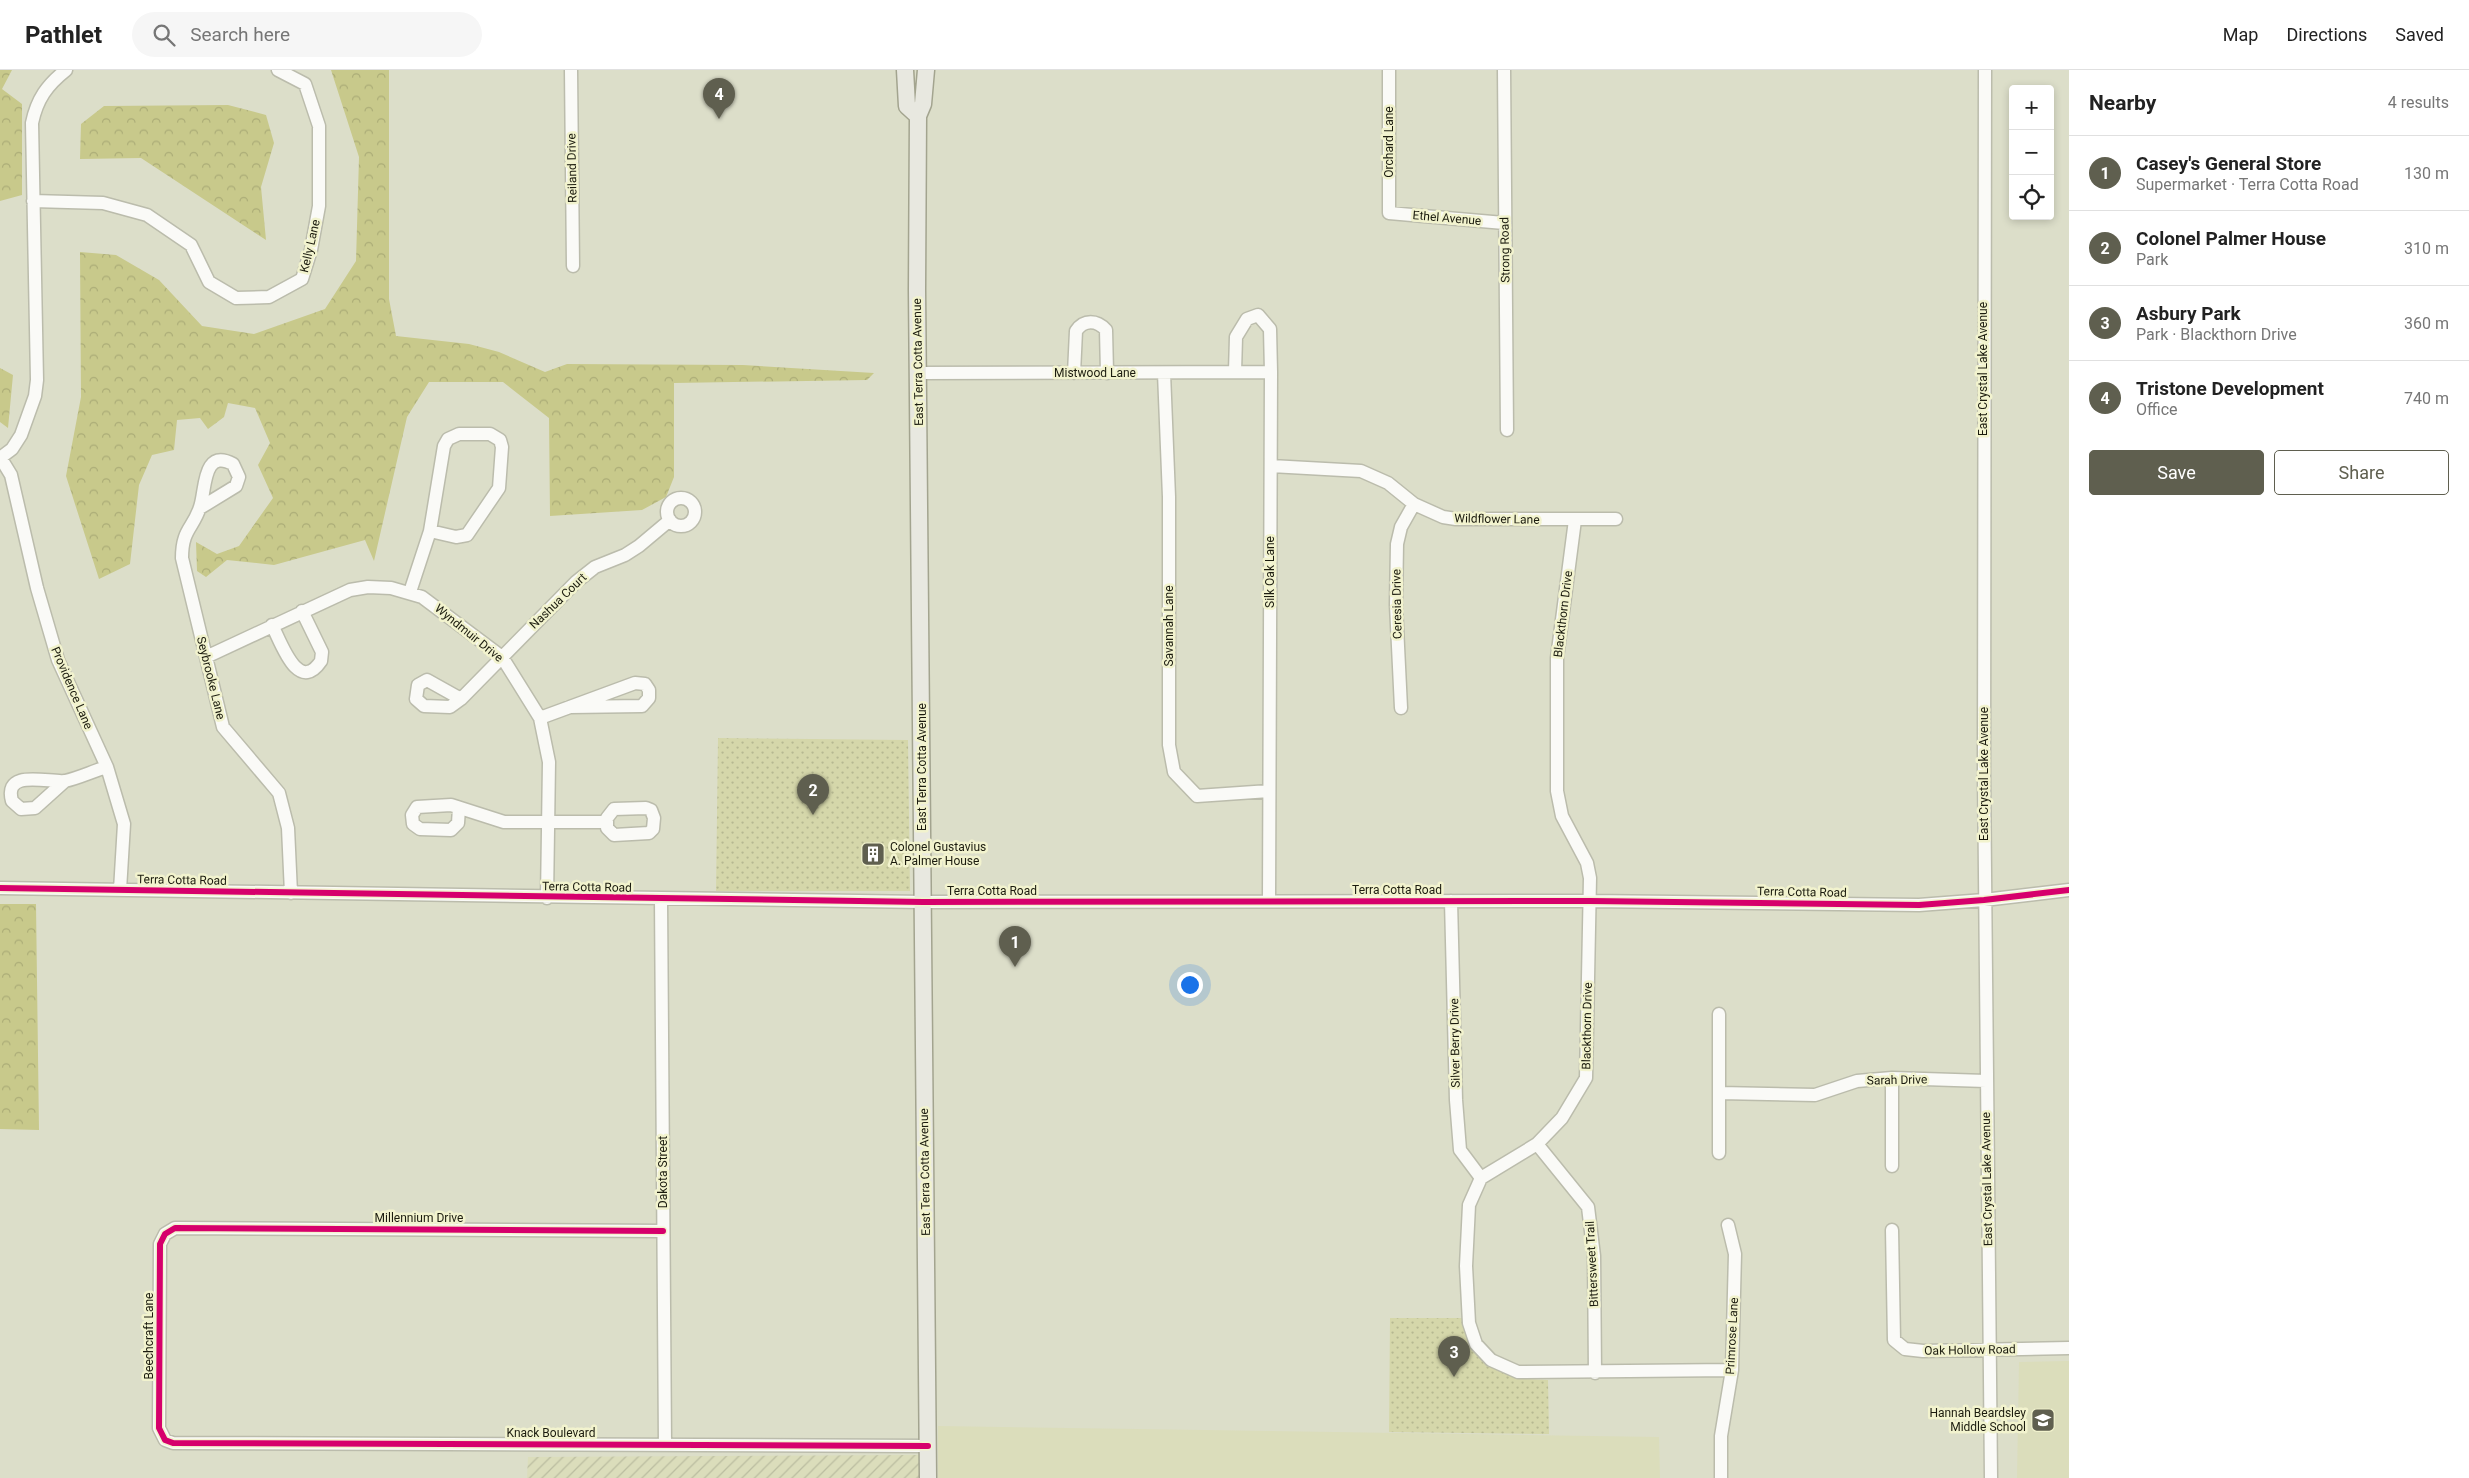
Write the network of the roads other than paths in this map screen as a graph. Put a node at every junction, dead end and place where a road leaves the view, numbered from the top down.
1 (66, 70) edge
2 (278, 70) edge
3 (571, 70) edge
4 (905, 70) edge
5 (926, 70) edge
6 (1388, 70) edge
7 (1504, 70) edge
8 (1985, 70) edge
9 (918, 116) junction
10 (33, 201) junction
11 (1389, 213) joint
12 (1504, 223) junction
13 (573, 266) dead end
14 (1235, 372) junction
15 (1271, 372) junction
16 (918, 373) junction
17 (1074, 373) junction
18 (1107, 373) junction
19 (1164, 373) junction
20 (1507, 430) dead end
21 (0, 457) edge
22 (1271, 466) junction
23 (1414, 504) junction
24 (200, 508) dead end
25 (1616, 519) dead end
26 (670, 520) dead end
27 (1575, 520) junction
28 (430, 531) junction
29 (410, 592) junction
30 (302, 611) junction
31 (272, 625) junction
32 (206, 657) junction
33 (502, 657) junction
34 (461, 699) dead end
35 (570, 707) junction
36 (1400, 708) dead end
37 (540, 718) junction
38 (106, 767) junction
39 (65, 781) dead end
40 (1269, 791) junction
41 (459, 808) dead end
42 (547, 821) junction
43 (607, 822) dead end
44 (0, 888) edge
45 (120, 890) junction
46 (2069, 890) edge
47 (291, 892) junction
48 (547, 898) junction
49 (661, 899) junction
50 (1984, 900) junction
51 (1269, 901) junction
52 (1452, 901) junction
53 (1590, 901) junction
54 (923, 902) junction
55 (1719, 1014) dead end
56 (1892, 1078) junction
57 (1986, 1081) junction
58 (1720, 1093) junction
59 (1536, 1144) junction
60 (1719, 1152) dead end
61 (1892, 1166) dead end
62 (1481, 1178) junction
63 (1728, 1225) dead end
64 (175, 1228) joint
65 (1892, 1230) dead end
66 (663, 1231) junction
67 (2069, 1348) edge
68 (1989, 1349) junction
69 (1732, 1370) junction
70 (1595, 1373) junction
71 (173, 1444) joint
72 (665, 1445) junction
73 (928, 1446) junction
74 (928, 1478) edge
75 (1721, 1478) edge
76 (1991, 1478) edge

1 - 10 street
2 - 10 street, Kelly Lane
3 - 13 street, Reiland Drive
4 - 9 main road, East Terra Cotta Avenue
5 - 9 main road, East Terra Cotta Avenue
6 - 11 street, Orchard Lane
7 - 12 street, Strong Road
8 - 50 street, East Crystal Lake Avenue
9 - 16 main road, East Terra Cotta Avenue
10 - 21 street
11 - 12 street, Ethel Avenue
12 - 20 street, Strong Road
14 - 15 street, Mistwood Lane
14 - 15 street, Silk Oak Lane
14 - 19 street, Mistwood Lane
15 - 22 street, Silk Oak Lane
16 - 17 street, Mistwood Lane
16 - 54 main road, East Terra Cotta Avenue
17 - 18 street, Mistwood Lane
17 - 18 street
18 - 19 street, Mistwood Lane
19 - 40 street, Savannah Lane
21 - 38 street, Providence Lane
22 - 23 street, Wildflower Lane
22 - 40 street, Silk Oak Lane
23 - 27 street, Wildflower Lane
23 - 36 street, Ceresia Drive
24 - 32 street, Seybrooke Lane
25 - 27 street, Wildflower Lane
26 - 33 street, Nashua Court
27 - 53 street, Blackthorn Drive
28 - 28 street
28 - 29 street
29 - 30 street, Wyndmuir Drive
29 - 33 street, Wyndmuir Drive
30 - 31 street, Wyndmuir Drive
30 - 31 street
31 - 32 street, Wyndmuir Drive
32 - 47 street, Seybrooke Lane
33 - 34 street, Nashua Court
33 - 37 street, Wyndmuir Drive
35 - 35 street
35 - 37 street
37 - 42 street, Wyndmuir Drive
38 - 39 street
38 - 45 street, Providence Lane
40 - 51 street, Silk Oak Lane
41 - 42 street
42 - 43 street
42 - 48 street, Wyndmuir Drive
44 - 45 street, Terra Cotta Road
45 - 47 street, Terra Cotta Road
46 - 50 street, Terra Cotta Road
47 - 48 street, Terra Cotta Road
48 - 49 street, Terra Cotta Road
49 - 54 street, Terra Cotta Road
49 - 66 street, Dakota Street
50 - 53 street, Terra Cotta Road
50 - 57 street, East Crystal Lake Avenue
51 - 52 street, Terra Cotta Road
51 - 54 street, Terra Cotta Road
52 - 53 street, Terra Cotta Road
52 - 62 street, Silver Berry Drive
53 - 59 street, Blackthorn Drive
54 - 73 main road, East Terra Cotta Avenue
55 - 58 street
56 - 57 street, Sarah Drive
56 - 58 street, Sarah Drive
56 - 61 street
57 - 68 street, East Crystal Lake Avenue
58 - 60 street
59 - 62 street, Blackthorn Drive
59 - 70 street, Bittersweet Trail
62 - 70 street
63 - 69 street, Primrose Lane
64 - 66 street, Millennium Drive
64 - 71 street, Beechcraft Lane
65 - 68 street, Oak Hollow Road
66 - 72 street, Dakota Street
67 - 68 street, Oak Hollow Road
68 - 76 street, East Crystal Lake Avenue
69 - 70 street
69 - 75 street, Primrose Lane
71 - 72 street, Knack Boulevard
72 - 73 street, Knack Boulevard
73 - 74 main road, East Terra Cotta Avenue

